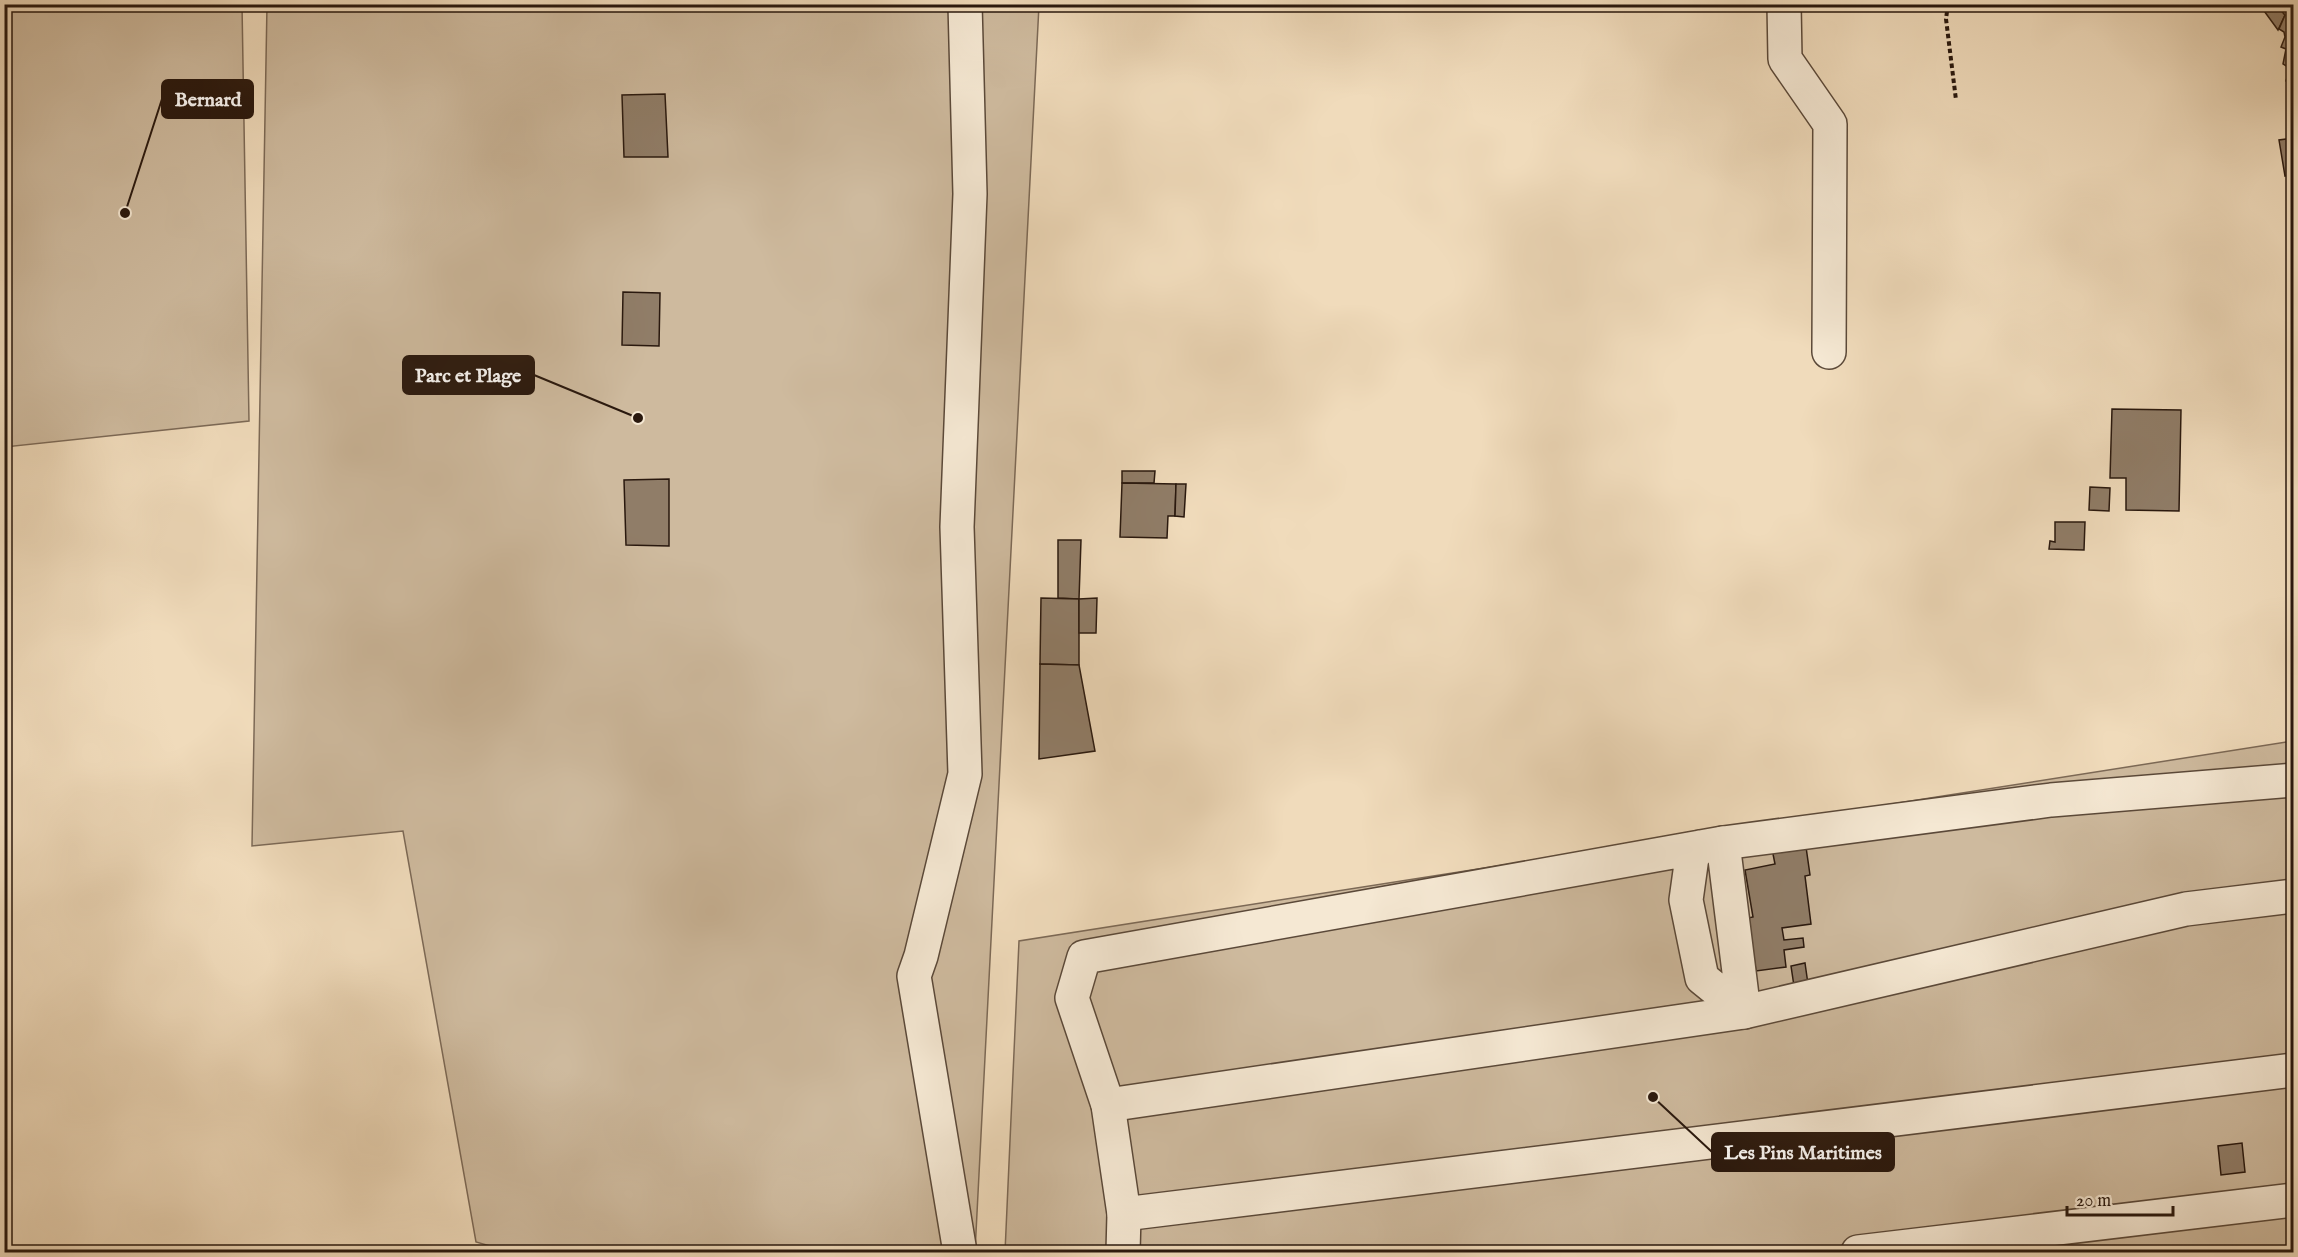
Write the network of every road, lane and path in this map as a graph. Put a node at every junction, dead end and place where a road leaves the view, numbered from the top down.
1 (965, 4) edge
2 (1784, 4) edge
3 (1948, 4) edge
4 (1956, 100) dead end
5 (1829, 352) dead end
6 (2294, 780) edge
7 (1712, 845) junction
8 (2294, 896) edge
9 (1744, 1012) junction
10 (2294, 1070) edge
11 (1108, 1105) junction
12 (2294, 1200) edge
13 (1124, 1214) junction
14 (960, 1252) edge
15 (1123, 1252) edge
16 (1858, 1252) edge

1 - 14 lane
2 - 5 lane
3 - 4 path
6 - 7 lane
7 - 9 lane
7 - 9 lane
7 - 11 lane
8 - 9 lane
9 - 11 lane
10 - 13 lane
11 - 13 lane
12 - 16 lane
13 - 15 lane

